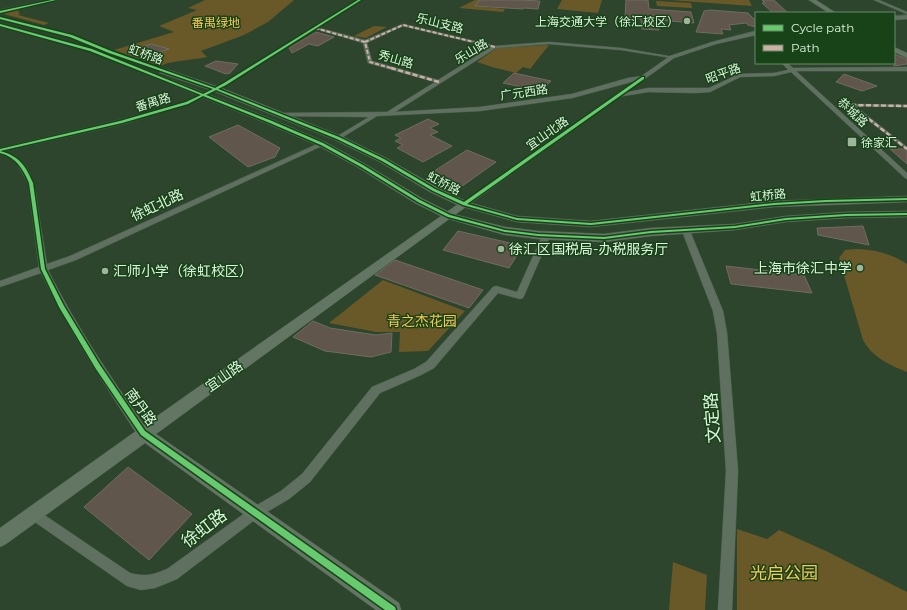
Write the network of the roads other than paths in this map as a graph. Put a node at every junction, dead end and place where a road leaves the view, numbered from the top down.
1 (43, 0) edge
2 (55, 0) edge
3 (360, 0) edge
4 (805, 0) edge
5 (812, 0) edge
6 (876, 0) edge
7 (0, 9) edge
8 (0, 12) edge
9 (823, 12) edge
10 (831, 12) edge
11 (907, 13) edge
12 (907, 17) edge
13 (0, 18) edge
14 (895, 18) edge
15 (0, 25) edge
16 (315, 28) junction
17 (755, 35) edge
18 (365, 42) junction
19 (895, 44) edge
20 (495, 47) junction
21 (895, 50) edge
22 (907, 50) edge
23 (907, 56) edge
24 (672, 57) junction
25 (785, 64) edge
26 (907, 69) edge
27 (792, 70) junction
28 (643, 78) junction
29 (439, 82) junction
30 (216, 89) junction
31 (617, 95) junction
32 (203, 96) junction
33 (907, 106) edge
34 (388, 114) junction
35 (282, 115) junction
36 (376, 115) junction
37 (338, 138) junction
38 (322, 144) junction
39 (907, 149) edge
40 (0, 151) edge
41 (907, 177) edge
42 (907, 199) edge
43 (464, 204) junction
44 (907, 214) edge
45 (449, 216) junction
46 (686, 231) junction
47 (546, 236) junction
48 (43, 269) junction
49 (0, 284) edge
50 (143, 434) junction
51 (256, 512) junction
52 (33, 514) junction
53 (0, 538) edge
54 (392, 610) edge
55 (725, 610) edge

1 - 7 main road
2 - 8 main road
3 - 16 street, 番禺路
4 - 9 main road
5 - 10 main road
6 - 11 street
12 - 14 street
13 - 30 main road, 虹桥路
15 - 32 main road, 虹桥路
16 - 18 street, 秀山路
16 - 30 street, 番禺路
17 - 24 street, 广元西路
18 - 20 street, 乐山支路
18 - 29 street, 秀山路
19 - 22 main road
20 - 24 street, 乐山路
20 - 29 street, 乐山路
21 - 23 main road
24 - 28 street, 广元西路
25 - 27 street, 恭城路
26 - 27 street, 昭平路
27 - 31 street, 昭平路
27 - 41 street, 恭城路
28 - 31 street, 宜山北路
28 - 34 street, 广元西路
29 - 34 street, 乐山路
30 - 32 street, 番禺路
30 - 35 main road, 虹桥路
31 - 43 street, 宜山北路
32 - 38 main road, 虹桥路
32 - 40 street, 番禺路
33 - 39 street
34 - 36 street, 广元西路
35 - 36 street, 广元西路
35 - 37 main road, 虹桥路
36 - 37 street
37 - 43 main road, 虹桥路
38 - 45 main road, 虹桥路
38 - 48 street, 徐虹北路
40 - 48 street, 南丹路
42 - 43 main road, 虹桥路
43 - 45 main road, 宜山路
44 - 46 main road, 虹桥路
45 - 47 main road, 虹桥路
45 - 50 main road, 宜山路
46 - 47 main road, 虹桥路
46 - 55 street, 文定路
47 - 51 street, 徐虹路
48 - 49 street, 徐虹北路
48 - 50 street, 南丹路
50 - 51 main road, 南丹路
50 - 52 main road, 宜山路
51 - 52 street, 徐虹路
51 - 54 main road, 南丹路
52 - 53 main road, 宜山路

